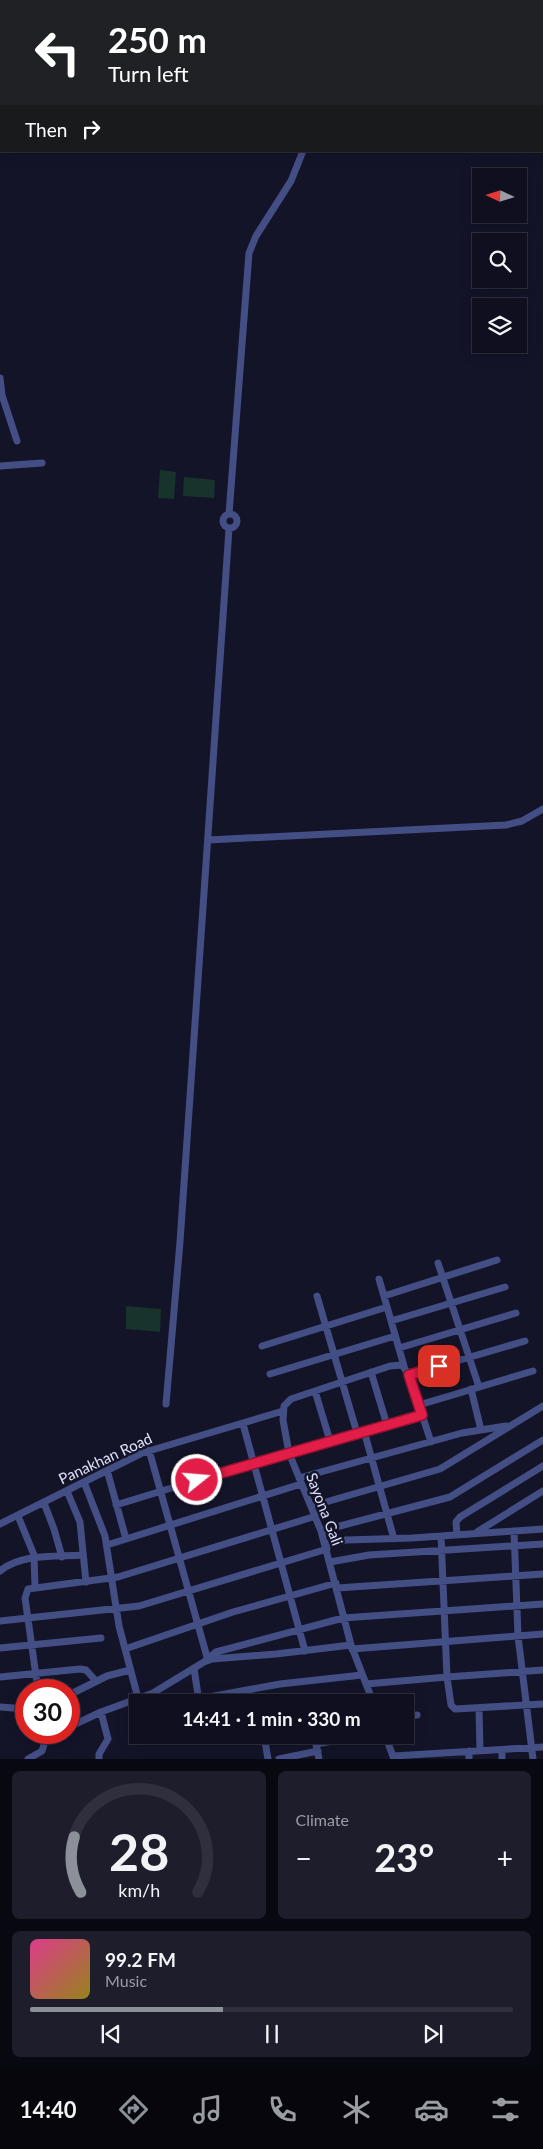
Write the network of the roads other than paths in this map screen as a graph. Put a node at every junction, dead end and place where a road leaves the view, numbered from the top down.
1 (303, 152) edge
2 (0, 378) edge
3 (0, 411) edge
4 (9, 411) junction
5 (17, 441) dead end
6 (42, 463) dead end
7 (0, 466) edge
8 (543, 809) edge
9 (208, 840) junction
10 (497, 1260) dead end
11 (438, 1262) dead end
12 (442, 1276) junction
13 (379, 1279) dead end
14 (505, 1287) dead end
15 (317, 1296) dead end
16 (384, 1296) junction
17 (451, 1304) junction
18 (387, 1307) junction
19 (516, 1313) dead end
20 (391, 1322) junction
21 (326, 1326) junction
22 (460, 1329) junction
23 (395, 1336) junction
24 (525, 1341) dead end
25 (262, 1346) dead end
26 (399, 1348) junction
27 (334, 1354) junction
28 (469, 1357) junction
29 (404, 1366) junction
30 (533, 1370) dead end
31 (371, 1372) junction
32 (270, 1374) dead end
33 (409, 1375) junction
34 (343, 1382) junction
35 (479, 1387) junction
36 (471, 1389) junction
37 (315, 1391) junction
38 (166, 1404) dead end
39 (419, 1405) junction
40 (543, 1406) edge
41 (283, 1411) junction
42 (422, 1415) junction
43 (243, 1424) junction
44 (387, 1425) junction
45 (509, 1426) junction
46 (481, 1430) junction
47 (360, 1432) junction
48 (543, 1440) edge
49 (330, 1441) junction
50 (432, 1442) junction
51 (149, 1450) junction
52 (289, 1452) junction
53 (372, 1458) junction
54 (253, 1463) junction
55 (543, 1466) edge
56 (107, 1470) junction
57 (300, 1481) junction
58 (84, 1482) junction
59 (381, 1487) junction
60 (67, 1491) junction
61 (160, 1491) junction
62 (541, 1492) edge
63 (263, 1496) junction
64 (543, 1502) edge
65 (44, 1503) junction
66 (116, 1505) junction
67 (312, 1506) junction
68 (388, 1514) junction
69 (18, 1516) junction
70 (316, 1516) junction
71 (0, 1524) edge
72 (169, 1525) junction
73 (272, 1529) junction
74 (543, 1529) edge
75 (321, 1531) junction
76 (514, 1531) junction
77 (474, 1534) junction
78 (456, 1535) junction
79 (441, 1536) junction
80 (126, 1539) junction
81 (394, 1539) junction
82 (543, 1544) edge
83 (107, 1545) junction
84 (514, 1546) junction
85 (326, 1547) junction
86 (441, 1550) junction
87 (83, 1556) junction
88 (62, 1557) junction
89 (34, 1558) junction
90 (178, 1558) junction
91 (330, 1562) junction
92 (282, 1564) junction
93 (0, 1571) edge
94 (543, 1574) edge
95 (516, 1576) junction
96 (112, 1579) junction
97 (442, 1581) junction
98 (86, 1582) junction
99 (336, 1586) junction
100 (35, 1587) junction
101 (188, 1592) junction
102 (291, 1596) junction
103 (543, 1604) edge
104 (517, 1606) junction
105 (116, 1608) junction
106 (443, 1610) junction
107 (28, 1617) junction
108 (343, 1618) junction
109 (0, 1620) edge
110 (198, 1626) junction
111 (300, 1629) junction
112 (543, 1634) edge
113 (518, 1636) junction
114 (101, 1638) dead end
115 (444, 1641) junction
116 (32, 1644) junction
117 (352, 1647) junction
118 (0, 1648) edge
119 (125, 1649) junction
120 (305, 1651) junction
121 (205, 1660) junction
122 (194, 1668) junction
123 (130, 1670) junction
124 (543, 1670) edge
125 (522, 1672) junction
126 (35, 1673) junction
127 (362, 1675) junction
128 (0, 1677) edge
129 (447, 1677) junction
130 (36, 1679) edge
131 (96, 1681) junction
132 (366, 1684) junction
133 (80, 1689) edge
134 (137, 1694) edge
135 (148, 1694) edge
136 (197, 1694) edge
137 (232, 1694) edge
138 (370, 1694) edge
139 (129, 1701) edge
140 (543, 1704) edge
141 (526, 1705) junction
142 (0, 1707) edge
143 (15, 1708) edge
144 (479, 1708) junction
145 (101, 1712) junction
146 (418, 1714) dead end
147 (414, 1715) edge
148 (80, 1722) edge
149 (43, 1744) edge
150 (266, 1744) edge
151 (341, 1744) edge
152 (389, 1744) edge
153 (543, 1746) edge
154 (532, 1748) junction
155 (480, 1750) junction
156 (502, 1750) junction
157 (469, 1751) junction
158 (318, 1752) edge
159 (435, 1756) edge
160 (394, 1757) edge
161 (28, 1759) edge
162 (99, 1759) edge
163 (268, 1759) edge
164 (279, 1759) edge
165 (469, 1759) edge
166 (502, 1759) edge
167 (533, 1759) edge

1 - 9 street
2 - 4 street
3 - 4 street
4 - 5 street
6 - 7 street
8 - 9 street
9 - 38 street
10 - 12 street
11 - 12 street
12 - 16 street
12 - 17 street
13 - 16 street
14 - 17 street
15 - 21 street
16 - 18 street
17 - 20 street
17 - 22 street
18 - 20 street
18 - 21 street
19 - 22 street
20 - 23 street
21 - 25 street
21 - 27 street
22 - 26 street
22 - 28 street
23 - 26 street
23 - 27 street
24 - 28 street
26 - 29 street
27 - 32 street
27 - 34 street
28 - 33 street
28 - 35 street
29 - 31 street
29 - 33 street
30 - 35 street
31 - 34 street
31 - 44 street
33 - 39 street
34 - 37 street
34 - 47 street
35 - 36 street
36 - 39 street
36 - 46 street
37 - 41 street
37 - 49 street
39 - 42 street
40 - 45 street
41 - 43 street, Panakhan Road
41 - 52 street, Sayona Gali
42 - 44 street
42 - 50 street
43 - 51 street, Panakhan Road
43 - 54 street
44 - 47 street
45 - 46 street
45 - 59 street
46 - 50 street
47 - 49 street
47 - 53 street
48 - 68 street
49 - 52 street
50 - 53 street
51 - 56 street, Panakhan Road
51 - 61 street
52 - 54 street
52 - 57 street, Sayona Gali
53 - 57 street
53 - 59 street
54 - 61 street
54 - 63 street
55 - 78 street
56 - 58 street, Panakhan Road
56 - 66 street
57 - 63 street
57 - 67 street, Sayona Gali
58 - 60 street, Panakhan Road
58 - 83 street
59 - 67 street
59 - 68 street
60 - 65 street, Panakhan Road
60 - 87 street
61 - 66 street
61 - 72 street
62 - 64 street
62 - 77 street
63 - 72 street
63 - 73 street
65 - 69 street, Panakhan Road
65 - 88 street
66 - 80 street
67 - 70 street, Sayona Gali
68 - 75 street
68 - 81 street
69 - 71 street, Panakhan Road
69 - 89 street
70 - 73 street
70 - 75 street, Sayona Gali
72 - 80 street
72 - 90 street
73 - 90 street
73 - 92 street
74 - 76 street
75 - 85 street, Sayona Gali
76 - 77 street
76 - 84 street
77 - 78 street
78 - 79 street
79 - 81 street
79 - 86 street
80 - 83 street
81 - 85 street
82 - 84 street
83 - 96 street
84 - 86 street
84 - 95 street
85 - 91 street, Sayona Gali
85 - 92 street
86 - 91 street
86 - 97 street
87 - 88 street
87 - 98 street
88 - 89 street
89 - 93 street
89 - 100 street
90 - 96 street
90 - 101 street
91 - 99 street, Sayona Gali
92 - 101 street
92 - 102 street
94 - 95 street
95 - 97 street
95 - 104 street
96 - 98 street
96 - 105 street
97 - 99 street
97 - 106 street
98 - 100 street
99 - 102 street
99 - 108 street, Sayona Gali
100 - 107 street
101 - 105 street
101 - 110 street
102 - 110 street
102 - 111 street
103 - 104 street
104 - 106 street
104 - 113 street
105 - 107 street
105 - 119 street
106 - 108 street
106 - 115 street
107 - 109 street
107 - 116 street
108 - 111 street
108 - 117 street, Sayona Gali
110 - 119 street
110 - 121 street
111 - 120 street
111 - 121 street
112 - 113 street
113 - 115 street
113 - 125 street
114 - 116 street
115 - 117 street
115 - 129 street
116 - 118 street
116 - 126 street
117 - 120 street
117 - 127 street, Sayona Gali
119 - 123 street
120 - 121 street
121 - 122 street
122 - 135 street
122 - 136 street
123 - 131 street
123 - 134 street
124 - 125 street
125 - 129 street
125 - 141 street
126 - 128 street
126 - 130 street
126 - 131 street
127 - 132 street, Sayona Gali
127 - 137 street
129 - 132 street
129 - 144 street
131 - 133 street
132 - 138 street, Sayona Gali
139 - 145 street
140 - 141 street
141 - 144 street
141 - 154 street
142 - 143 street
144 - 155 street
145 - 148 street
145 - 162 street
146 - 147 street
149 - 161 street
150 - 163 street
151 - 158 street
152 - 160 street
153 - 154 street
154 - 156 street
154 - 167 street
155 - 156 street
155 - 157 street
156 - 166 street
157 - 159 street
157 - 165 street
158 - 164 street
159 - 160 street

